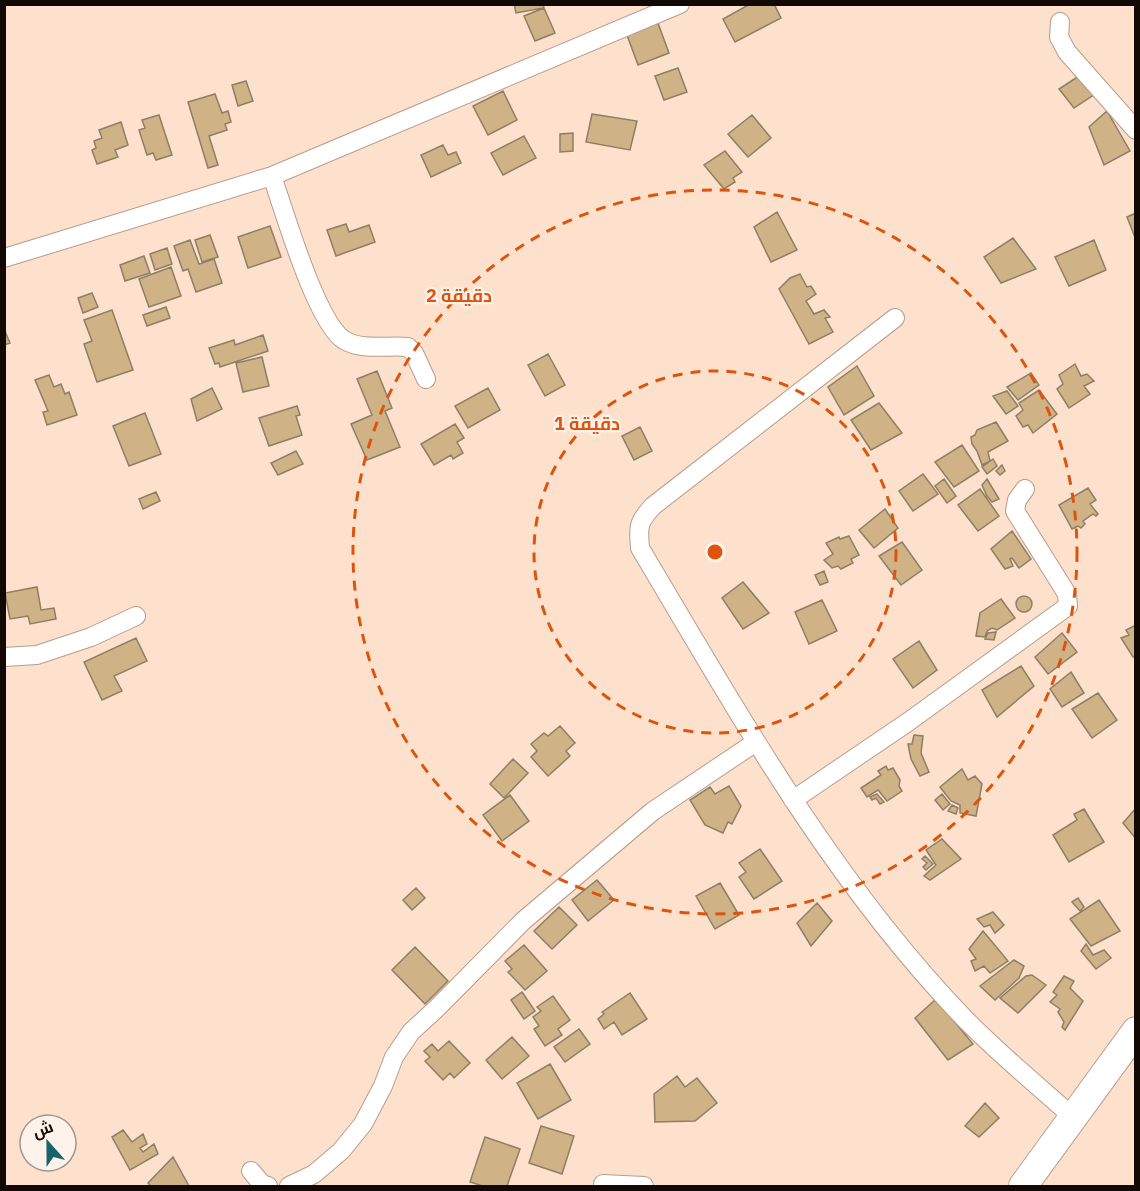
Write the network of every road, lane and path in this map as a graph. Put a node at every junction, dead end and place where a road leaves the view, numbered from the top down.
1 (680, 4) edge
2 (1060, 22) dead end
3 (1136, 130) edge
4 (272, 176) junction
5 (4, 258) edge
6 (895, 318) dead end
7 (426, 379) dead end
8 (1025, 489) dead end
9 (136, 616) dead end
10 (4, 657) edge
11 (756, 742) junction
12 (793, 800) junction
13 (1131, 1047) edge
14 (1074, 1118) junction
15 (251, 1171) dead end
16 (603, 1184) dead end
17 (268, 1186) edge
18 (290, 1186) edge
19 (644, 1186) edge
20 (1023, 1186) edge

1 - 4 street
2 - 3 street
4 - 5 street
4 - 7 street
6 - 11 street
8 - 12 street
9 - 10 street
11 - 12 street
11 - 18 street
12 - 14 street
13 - 14 main road
14 - 20 main road
15 - 17 street
16 - 19 street

